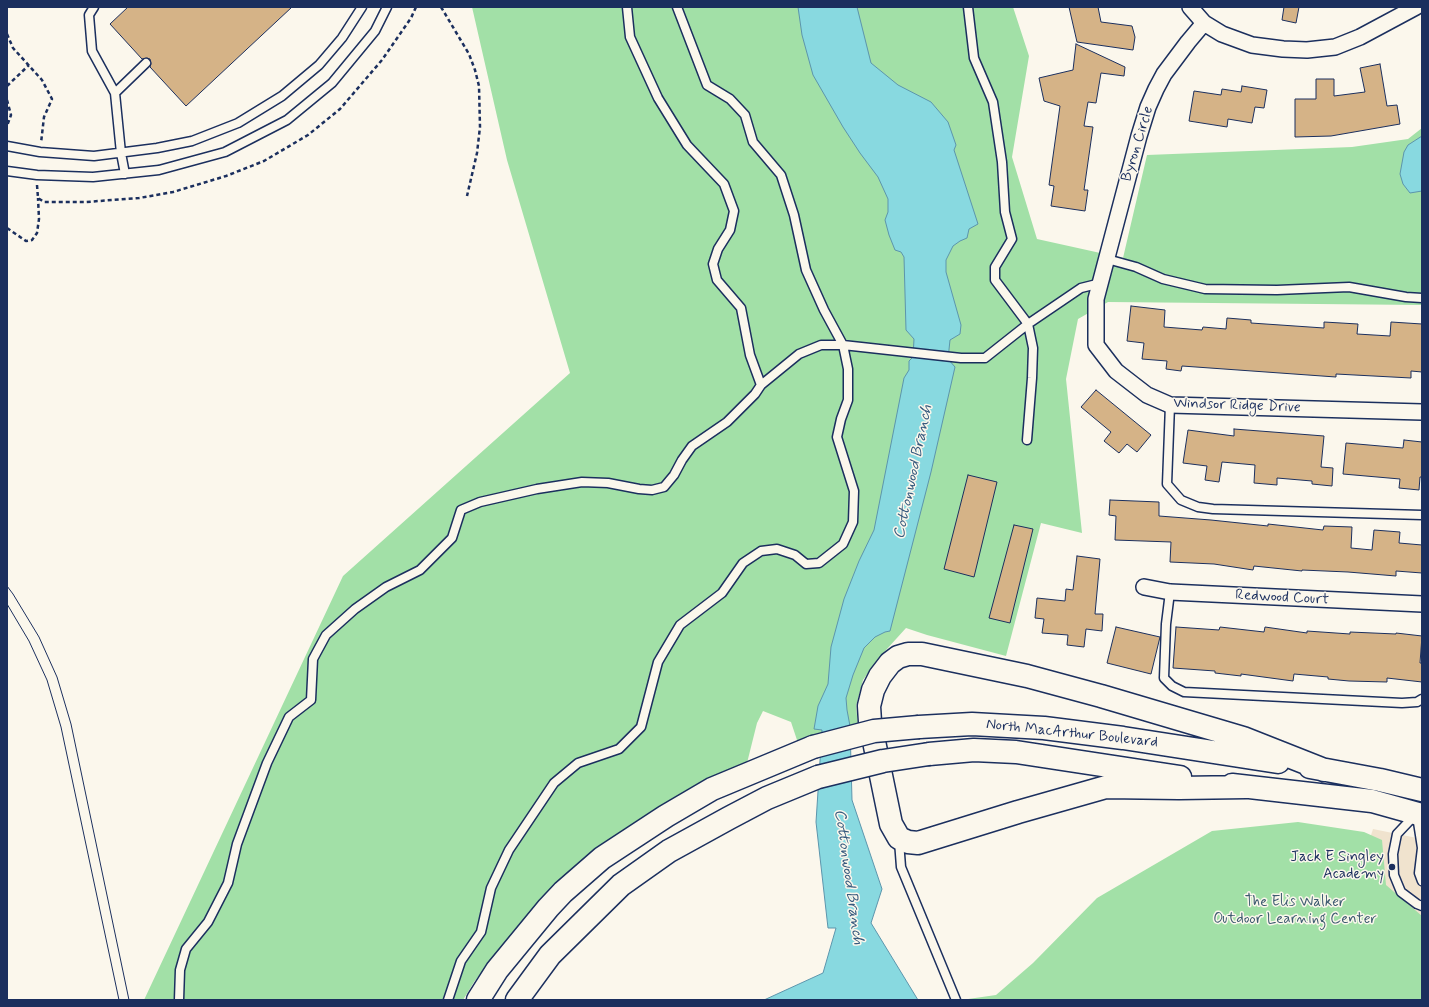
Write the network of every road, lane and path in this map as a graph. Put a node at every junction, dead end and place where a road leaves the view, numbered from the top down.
1 (94, 7) edge
2 (362, 7) edge
3 (387, 7) edge
4 (441, 7) edge
5 (627, 7) edge
6 (677, 7) edge
7 (968, 7) edge
8 (1190, 7) edge
9 (1416, 7) edge
10 (1204, 23) junction
11 (146, 63) dead end
12 (29, 65) dead end
13 (7, 86) edge
14 (115, 93) junction
15 (7, 100) edge
16 (7, 126) edge
17 (7, 146) edge
18 (121, 153) junction
19 (7, 171) edge
20 (125, 174) junction
21 (467, 196) dead end
22 (38, 198) dead end
23 (7, 228) edge
24 (1107, 259) junction
25 (1101, 283) junction
26 (1422, 298) edge
27 (1096, 299) joint
28 (1028, 324) junction
29 (843, 345) junction
30 (761, 385) junction
31 (1170, 405) junction
32 (1422, 412) edge
33 (1027, 440) dead end
34 (1422, 515) edge
35 (1144, 587) dead end
36 (1170, 592) junction
37 (1422, 604) edge
38 (1422, 700) edge
39 (1324, 770) junction
40 (1246, 787) junction
41 (1422, 790) edge
42 (1420, 810) edge
43 (899, 838) junction
44 (1422, 881) edge
45 (1422, 906) edge
46 (179, 1000) edge
47 (448, 1000) edge
48 (478, 1000) edge
49 (516, 1000) edge
50 (956, 1000) edge

1 - 14 lane
2 - 18 lane
3 - 20 lane
4 - 21 path
5 - 30 lane
6 - 29 lane
7 - 28 lane
8 - 10 street
9 - 10 street
10 - 24 street, Byron Circle
11 - 14 lane
12 - 13 path
14 - 18 lane
15 - 16 path
17 - 18 lane
18 - 20 lane
19 - 20 lane
22 - 23 path
24 - 25 street, Byron Circle
24 - 26 lane
25 - 27 street, Byron Circle
25 - 28 lane
27 - 31 street, Windsor Ridge Drive
28 - 29 lane
28 - 33 lane
29 - 30 lane
29 - 47 lane
30 - 46 lane
31 - 32 street, Windsor Ridge Drive
31 - 34 lane
35 - 36 street, Redwood Court
36 - 37 street, Redwood Court
36 - 38 lane
39 - 41 main road, North MacArthur Boulevard
39 - 43 main road
39 - 48 main road, North MacArthur Boulevard, bridge
40 - 42 main road, North MacArthur Boulevard
40 - 43 main road
40 - 49 main road, North MacArthur Boulevard, bridge
42 - 44 lane
42 - 45 lane
43 - 50 lane

